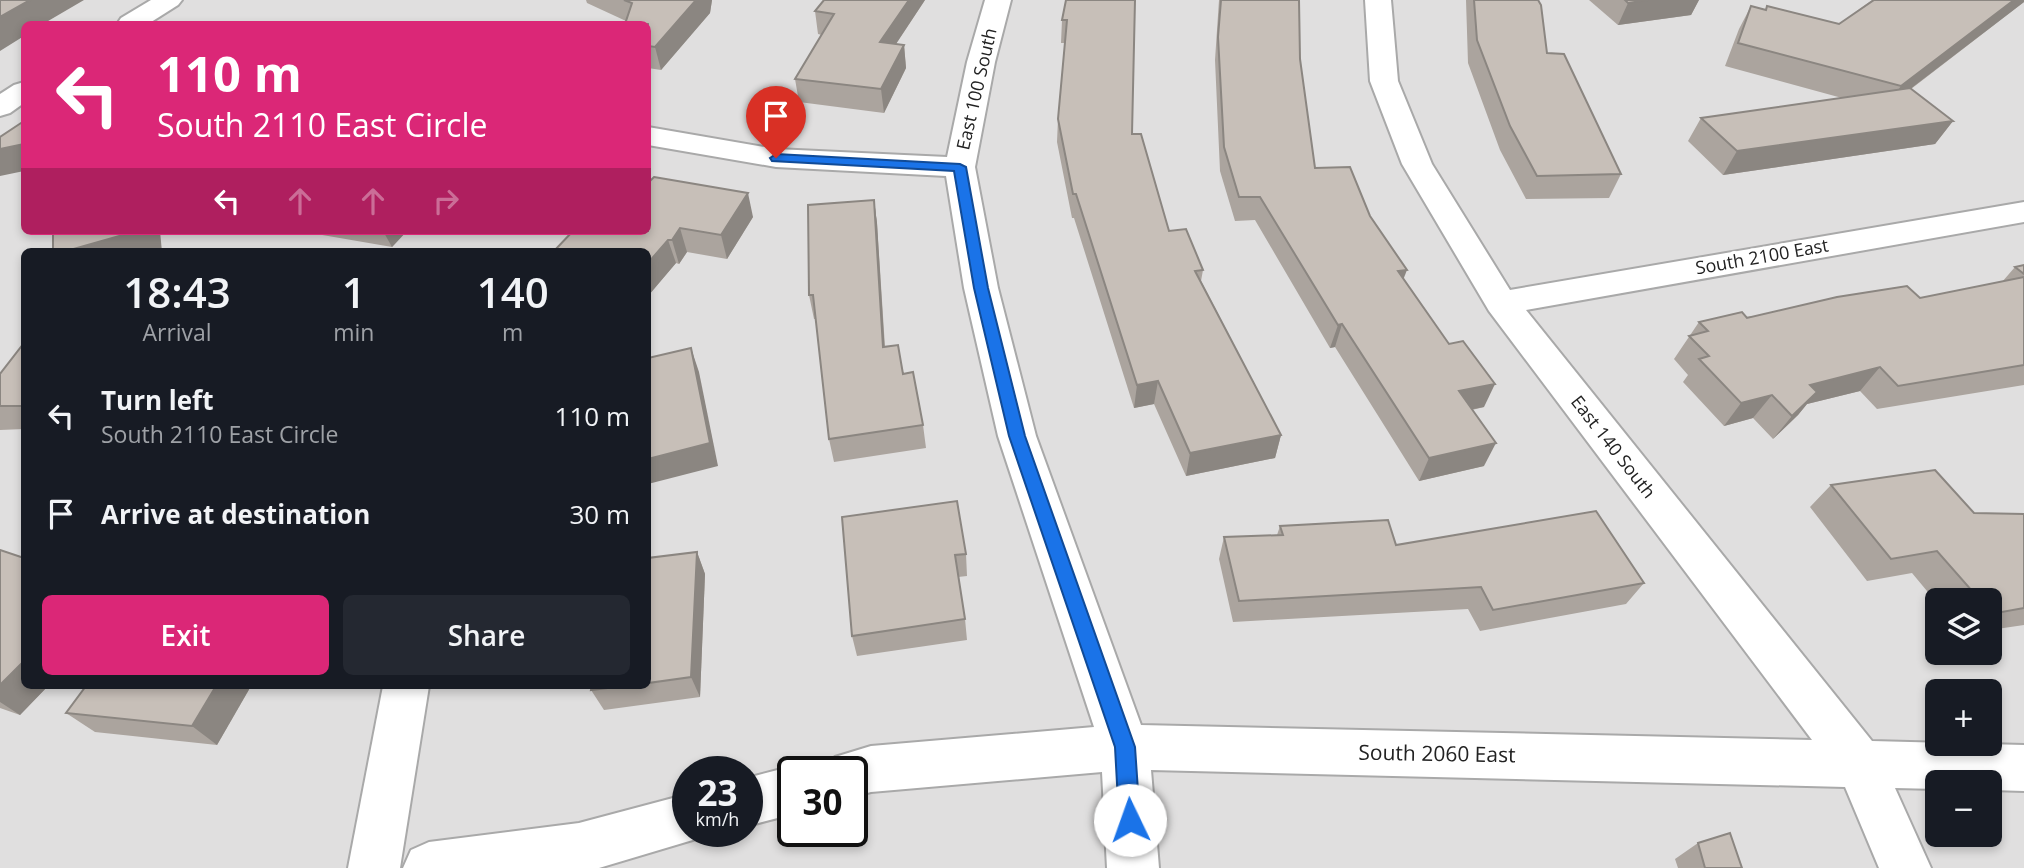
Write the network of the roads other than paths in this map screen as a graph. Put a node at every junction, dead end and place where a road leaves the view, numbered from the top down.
1 (169, 0) edge
2 (998, 0) edge
3 (1378, 0) edge
4 (135, 21) edge
5 (21, 93) edge
6 (0, 107) edge
7 (651, 137) edge
8 (960, 167) junction
9 (2024, 212) edge
10 (1501, 303) junction
11 (405, 689) edge
12 (1125, 747) junction
13 (1860, 764) junction
14 (2024, 768) edge
15 (868, 770) edge
16 (672, 822) edge
17 (374, 868) edge
18 (429, 868) edge
19 (1133, 868) edge
20 (1905, 868) edge

1 - 4 street
2 - 8 street, East 100 South
3 - 10 street, East 140 South
5 - 6 street
7 - 8 street
8 - 12 street, East 100 South
9 - 10 street, South 2100 East
10 - 13 street, East 140 South
11 - 17 street
12 - 13 street, South 2060 East
12 - 15 street, South 2060 East
12 - 19 street, East 100 South
13 - 14 street, South 2060 East
13 - 20 street, East 140 South
16 - 18 street

